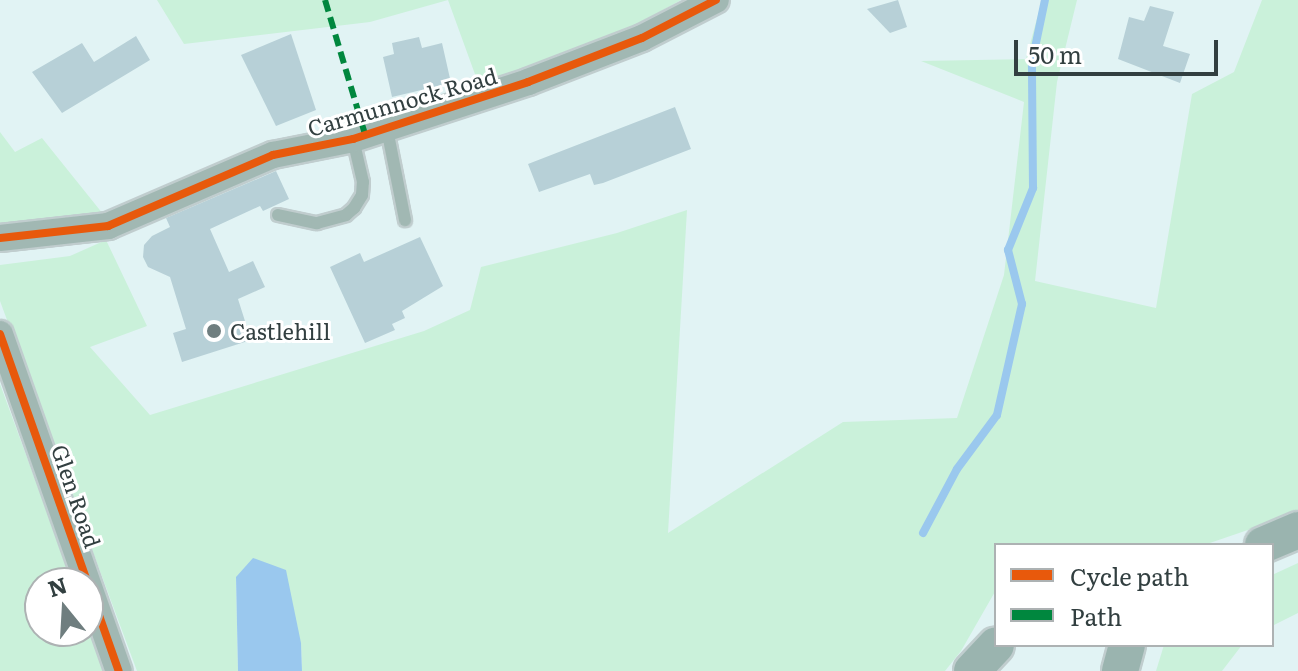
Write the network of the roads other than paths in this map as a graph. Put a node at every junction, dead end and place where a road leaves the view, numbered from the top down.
1 (716, 0) edge
2 (387, 129) junction
3 (353, 139) junction
4 (278, 215) dead end
5 (405, 220) dead end
6 (0, 238) edge
7 (0, 334) edge
8 (1298, 530) edge
9 (1268, 543) edge
10 (996, 647) edge
11 (999, 647) edge
12 (119, 671) edge
13 (972, 671) edge
14 (1007, 671) edge

1 - 2 street, Carmunnock Road
2 - 3 street, Carmunnock Road
2 - 5 lane
3 - 4 lane
3 - 6 street, Carmunnock Road
7 - 12 street, Glen Road
8 - 9 street
10 - 13 street
11 - 14 street

